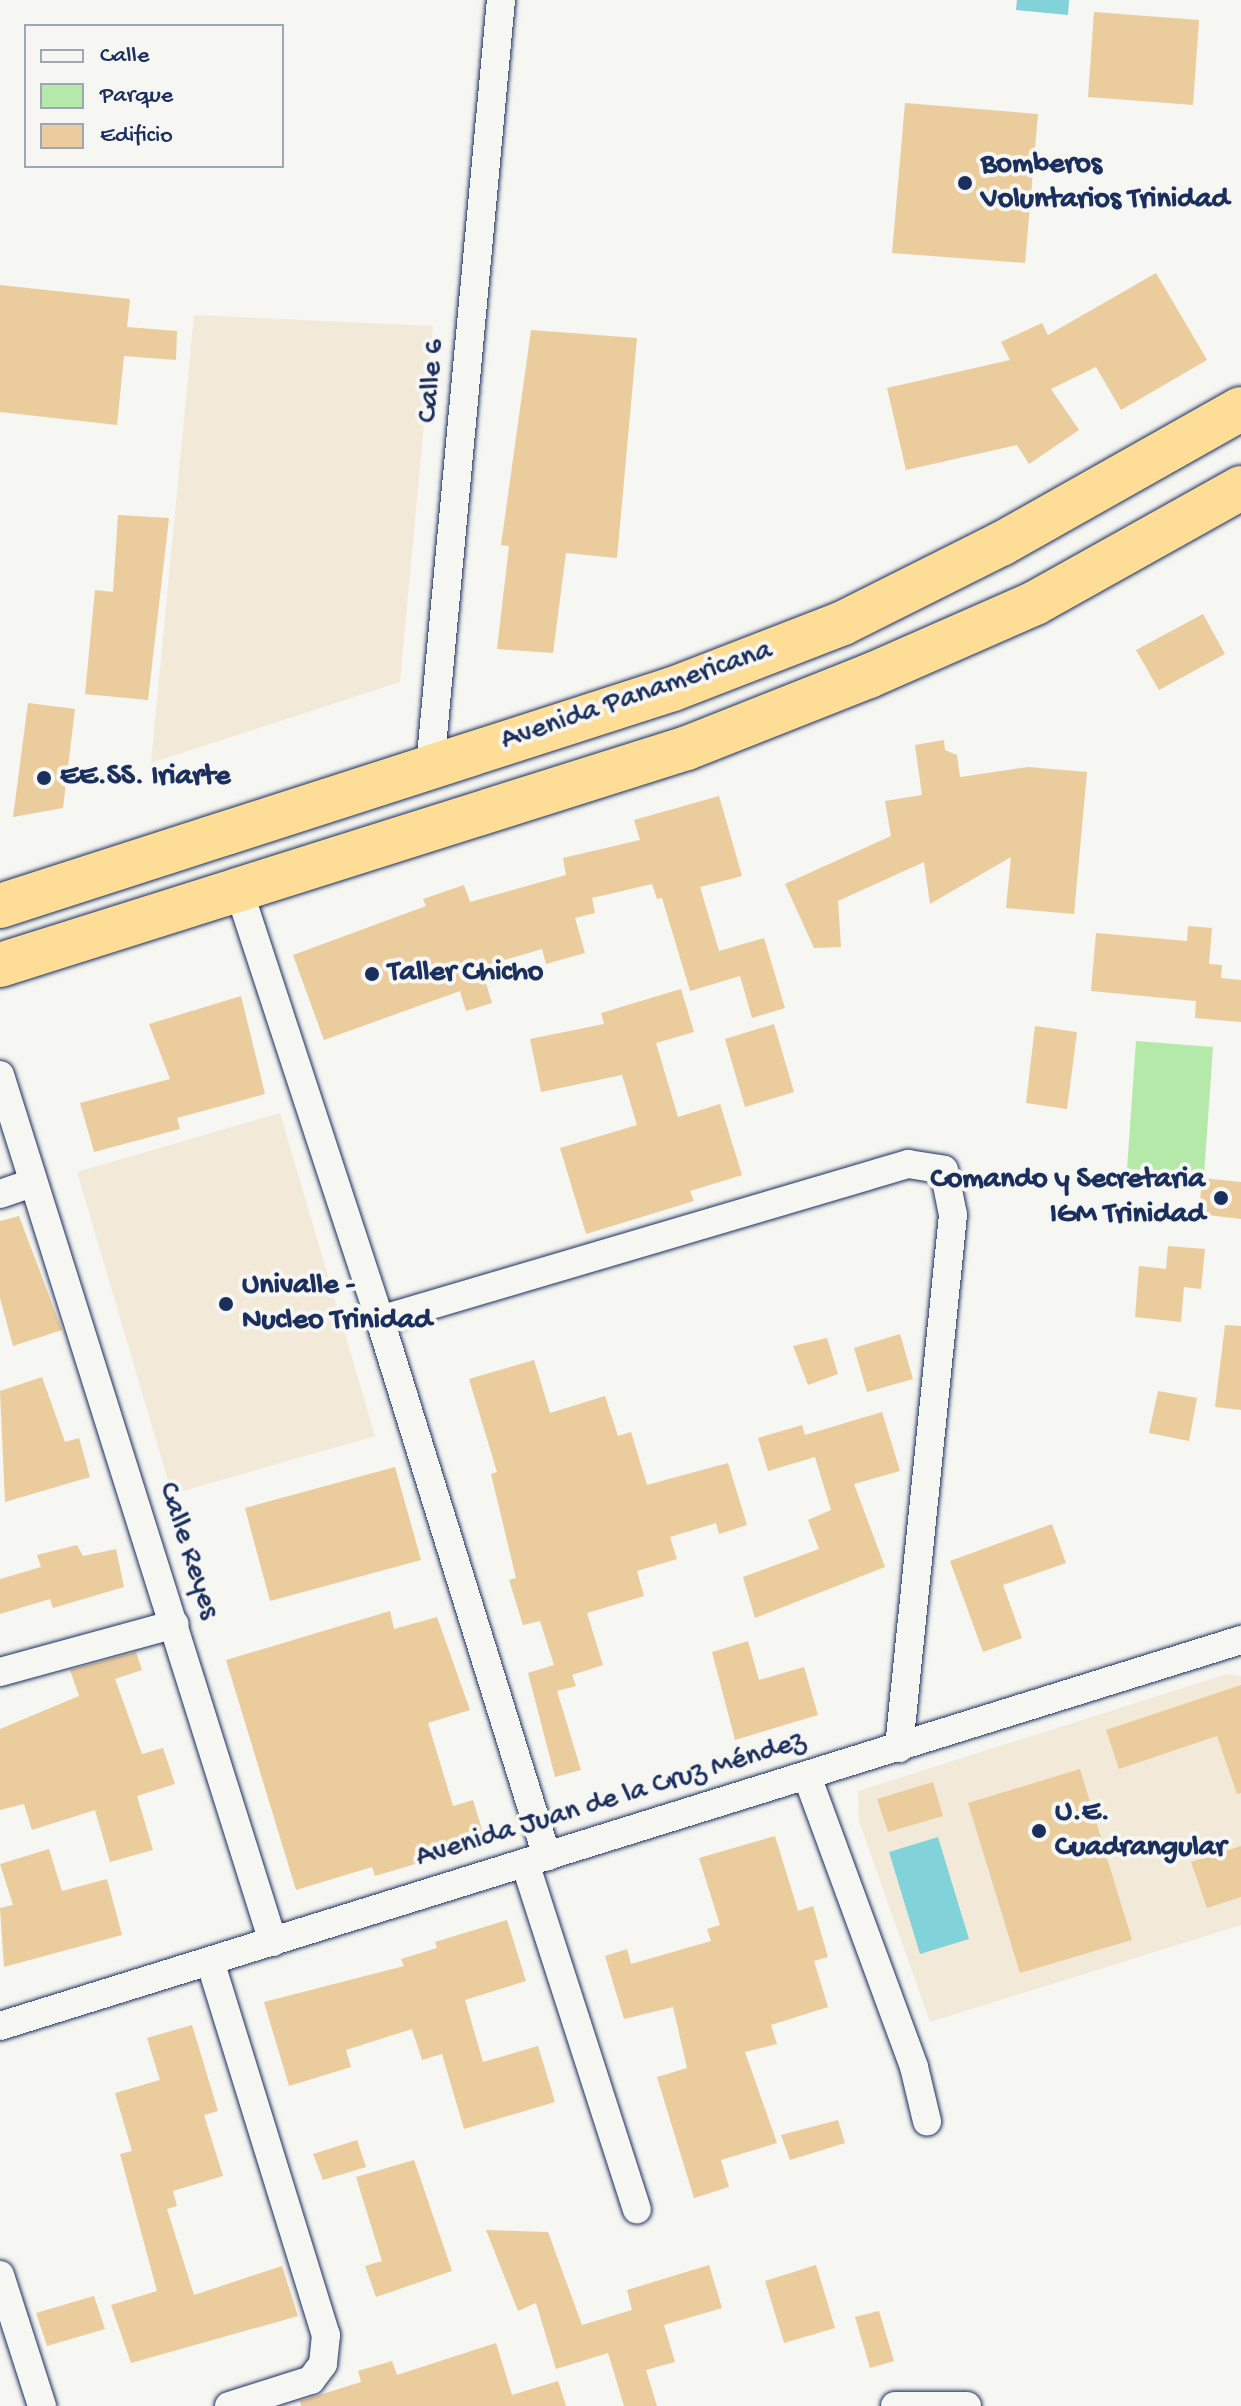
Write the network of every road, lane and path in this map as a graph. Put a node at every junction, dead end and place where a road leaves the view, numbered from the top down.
1 (501, 0) edge
2 (1241, 409) edge
3 (1241, 488) edge
4 (430, 768) junction
5 (238, 888) junction
6 (0, 906) edge
7 (0, 965) edge
8 (0, 1075) edge
9 (32, 1183) junction
10 (0, 1194) edge
11 (380, 1320) junction
12 (175, 1624) junction
13 (1241, 1640) edge
14 (0, 1672) edge
15 (899, 1748) junction
16 (807, 1776) junction
17 (536, 1860) junction
18 (273, 1942) junction
19 (210, 1961) junction
20 (2, 2020) edge
21 (927, 2121) dead end
22 (637, 2209) dead end
23 (0, 2275) edge
24 (42, 2406) edge
25 (229, 2406) edge
26 (895, 2406) edge
27 (967, 2406) edge

1 - 4 street, Calle 6
2 - 4 highway, Avenida Panamericana
3 - 5 highway, Avenida Panamericana
4 - 6 highway, Avenida Panamericana
5 - 7 highway, Avenida Panamericana
5 - 11 street
8 - 9 street, Calle Reyes
9 - 10 street
9 - 12 street, Calle Reyes
11 - 15 street
11 - 17 street
12 - 14 street
12 - 18 street, Calle Reyes
13 - 15 street, Avenida Juan de la Cruz Méndez
15 - 16 street, Avenida Juan de la Cruz Méndez
16 - 17 street, Avenida Juan de la Cruz Méndez
16 - 21 street
17 - 18 street, Avenida Juan de la Cruz Méndez
17 - 22 street
18 - 19 street, Avenida Juan de la Cruz Méndez
19 - 20 street, Avenida Juan de la Cruz Méndez
19 - 25 street
23 - 24 street
26 - 27 street

